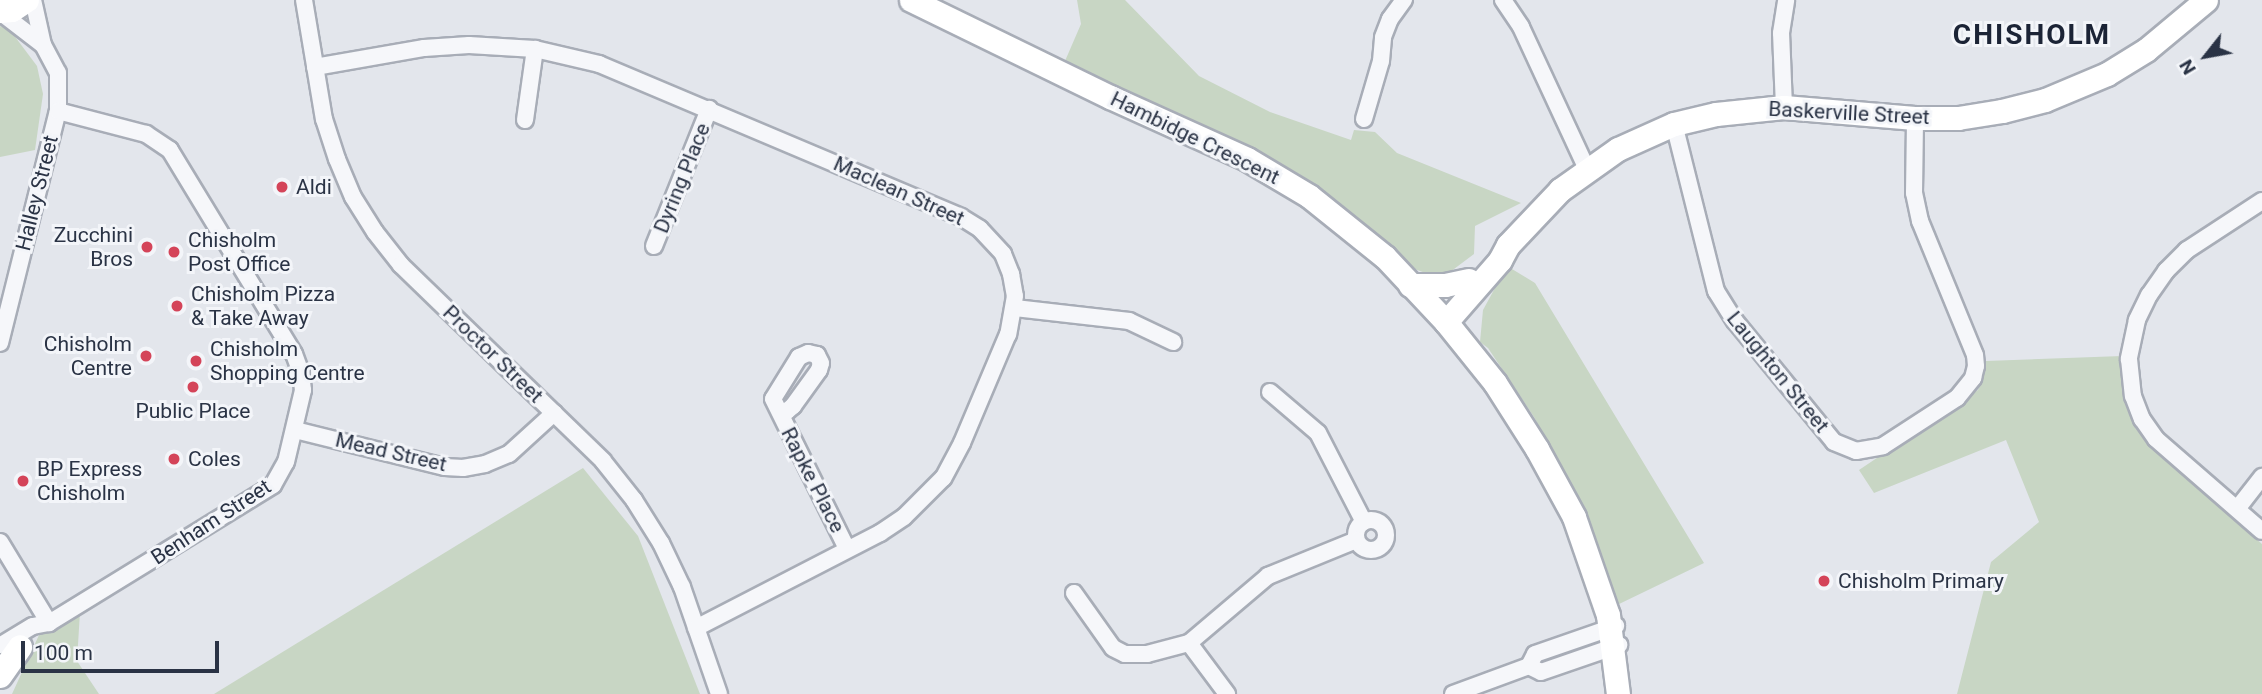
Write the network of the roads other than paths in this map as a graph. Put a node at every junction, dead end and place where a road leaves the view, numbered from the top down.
1 (27, 0) edge
2 (33, 0) edge
3 (304, 0) edge
4 (911, 0) edge
5 (1404, 0) edge
6 (1503, 0) edge
7 (1786, 0) edge
8 (2206, 0) edge
9 (0, 11) edge
10 (43, 45) junction
11 (535, 49) junction
12 (315, 67) junction
13 (1784, 107) junction
14 (709, 109) junction
15 (58, 111) junction
16 (1915, 118) junction
17 (1364, 119) dead end
18 (525, 120) dead end
19 (1674, 124) junction
20 (1587, 169) junction
21 (2262, 201) edge
22 (654, 246) dead end
23 (1472, 284) junction
24 (1410, 285) junction
25 (1014, 308) junction
26 (1441, 317) junction
27 (1173, 342) dead end
28 (0, 343) edge
29 (1471, 352) junction
30 (1270, 392) dead end
31 (780, 411) dead end
32 (554, 413) junction
33 (295, 429) junction
34 (2262, 477) edge
35 (2237, 509) junction
36 (1364, 522) junction
37 (2262, 531) edge
38 (1356, 540) junction
39 (0, 542) edge
40 (847, 550) junction
41 (1074, 593) dead end
42 (49, 623) junction
43 (696, 628) junction
44 (1612, 632) junction
45 (1189, 643) junction
46 (10, 650) edge
47 (719, 694) edge
48 (1227, 694) edge
49 (1453, 694) edge
50 (1618, 694) edge
51 (1629, 694) edge

1 - 9 street
2 - 10 street, Halley Street
3 - 12 street, Proctor Street
4 - 24 street, Hambidge Crescent
5 - 17 street
6 - 20 street
7 - 13 street
8 - 16 street, Baskerville Street
9 - 10 street, Halley Street
10 - 15 street, Halley Street
11 - 12 street, Maclean Street
11 - 14 street, Maclean Street
11 - 18 street
12 - 32 street, Proctor Street
13 - 16 street, Baskerville Street
13 - 19 street, Baskerville Street
14 - 22 street, Dyring Place
14 - 25 street, Maclean Street
15 - 28 street, Halley Street
15 - 33 street, Benham Street
16 - 19 street, Laughton Street
19 - 20 street, Baskerville Street
20 - 23 street, Baskerville Street
21 - 35 street
23 - 24 street
23 - 26 street, Baskerville Street
23 - 29 street
24 - 26 street, Hambidge Crescent
25 - 27 street
25 - 40 street, Maclean Street
26 - 29 street, Hambidge Crescent
29 - 44 street, Hambidge Crescent
30 - 36 street
31 - 40 street, Rapke Place
32 - 33 street, Mead Street
32 - 43 street, Proctor Street
33 - 42 street, Benham Street
34 - 35 street
35 - 37 street
36 - 38 street
36 - 38 street
38 - 45 street
39 - 42 street
40 - 43 street, Maclean Street
41 - 45 street
42 - 46 street, Benham Street
43 - 47 street, Proctor Street
44 - 49 street
44 - 50 street, Hambidge Crescent
44 - 51 street, Hambidge Crescent
45 - 48 street

